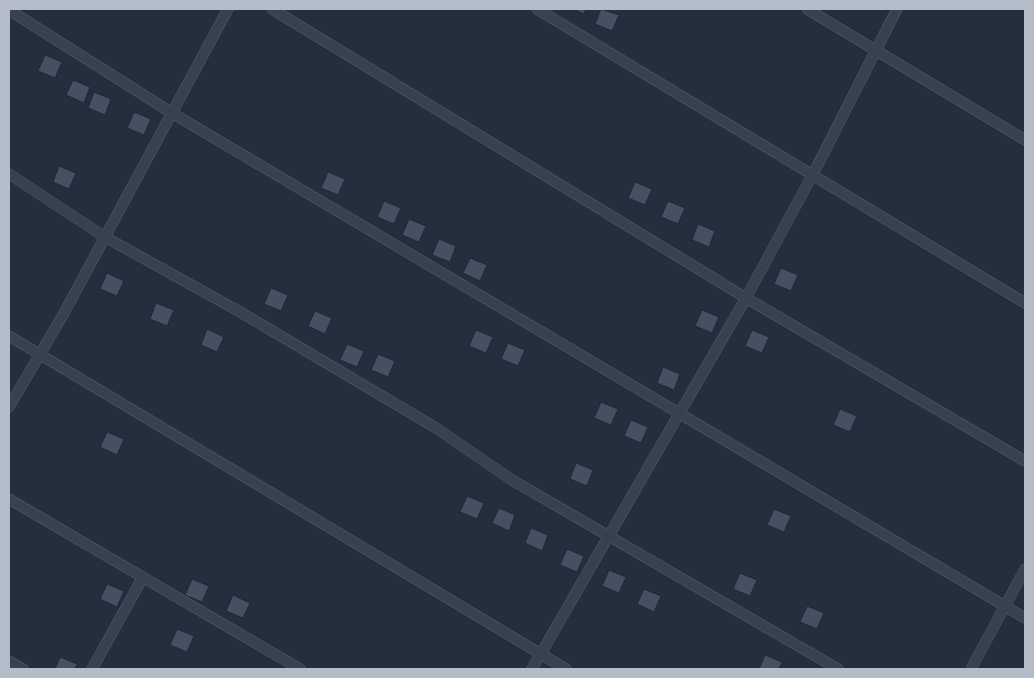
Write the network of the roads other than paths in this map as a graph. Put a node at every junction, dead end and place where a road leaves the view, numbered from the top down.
1 (228, 9) edge
2 (272, 9) edge
3 (537, 9) edge
4 (807, 9) edge
5 (897, 9) edge
6 (9, 10) edge
7 (877, 51) junction
8 (172, 113) junction
9 (1025, 140) edge
10 (9, 174) edge
11 (813, 174) junction
12 (104, 237) junction
13 (746, 298) junction
14 (1025, 303) edge
15 (9, 336) edge
16 (39, 355) junction
17 (9, 408) edge
18 (679, 415) junction
19 (1025, 461) edge
20 (9, 498) edge
21 (609, 537) junction
22 (1025, 569) edge
23 (143, 577) junction
24 (1005, 606) junction
25 (1025, 618) edge
26 (540, 655) junction
27 (9, 661) edge
28 (23, 669) edge
29 (92, 669) edge
30 (300, 669) edge
31 (532, 669) edge
32 (566, 669) edge
33 (838, 669) edge
34 (970, 669) edge

1 - 8 street
2 - 13 street
3 - 11 street
4 - 7 street
5 - 7 street
6 - 8 street
7 - 9 street
7 - 11 street
8 - 12 street
8 - 18 street
10 - 12 street
11 - 13 street
11 - 14 street
12 - 16 street
12 - 21 street
13 - 18 street
13 - 19 street
15 - 16 street
16 - 17 street
16 - 26 street
18 - 21 street
18 - 24 street
20 - 23 street
21 - 26 street
21 - 33 street
22 - 24 street
23 - 29 street
23 - 30 street
24 - 25 street
24 - 34 street
26 - 31 street
26 - 32 street
27 - 28 street

